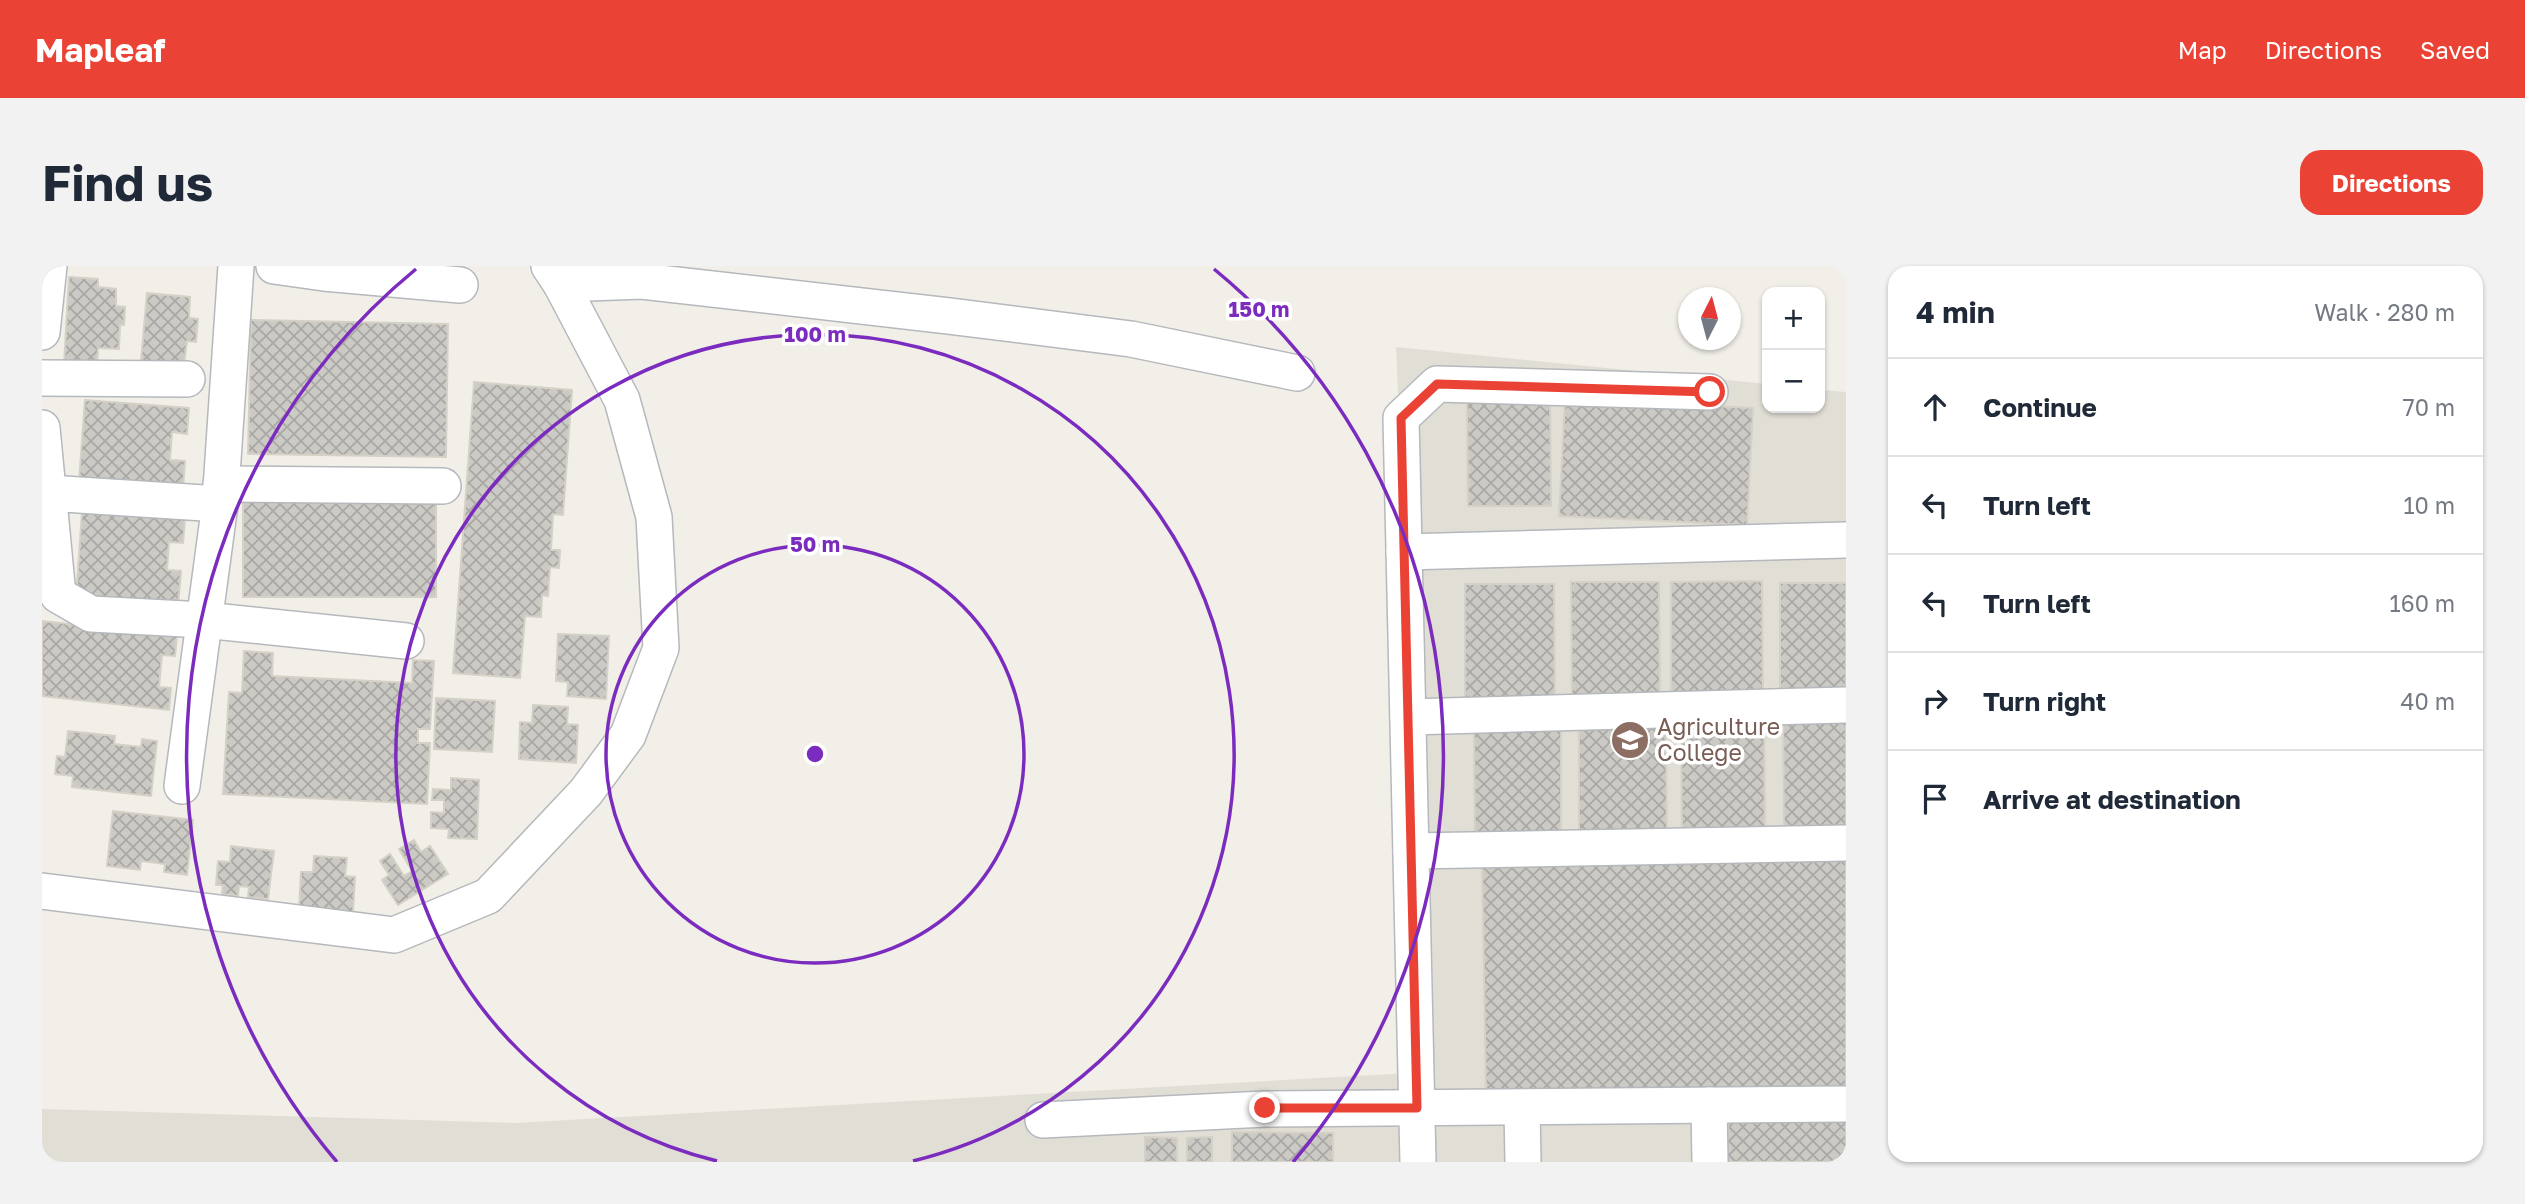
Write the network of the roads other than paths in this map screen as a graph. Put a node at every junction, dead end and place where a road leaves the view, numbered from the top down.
1 (49, 266) edge
2 (236, 266) edge
3 (274, 266) edge
4 (555, 275) edge
5 (460, 285) dead end
6 (42, 332) edge
7 (1297, 373) dead end
8 (42, 378) edge
9 (187, 379) dead end
10 (1710, 392) dead end
11 (42, 428) edge
12 (443, 486) dead end
13 (48, 493) junction
14 (220, 494) junction
15 (1846, 540) edge
16 (1404, 552) junction
17 (204, 620) junction
18 (406, 641) dead end
19 (1846, 705) edge
20 (1408, 717) junction
21 (182, 786) dead end
22 (1846, 843) edge
23 (1411, 851) junction
24 (42, 891) edge
25 (1846, 1104) edge
26 (1709, 1105) junction
27 (1417, 1108) junction
28 (1522, 1108) junction
29 (1043, 1120) dead end
30 (1418, 1162) edge
31 (1523, 1162) edge
32 (1710, 1162) edge

1 - 6 street
2 - 14 street
3 - 5 street
4 - 7 street
4 - 24 street
8 - 9 street
10 - 16 street
11 - 13 street
12 - 14 street
13 - 14 street
13 - 17 street
14 - 17 street
15 - 16 street
16 - 20 street
17 - 18 street
17 - 21 street
19 - 20 street
20 - 23 street
22 - 23 street
23 - 27 street
25 - 26 street
26 - 28 street
26 - 32 street
27 - 28 street
27 - 29 street
27 - 30 street
28 - 31 street

